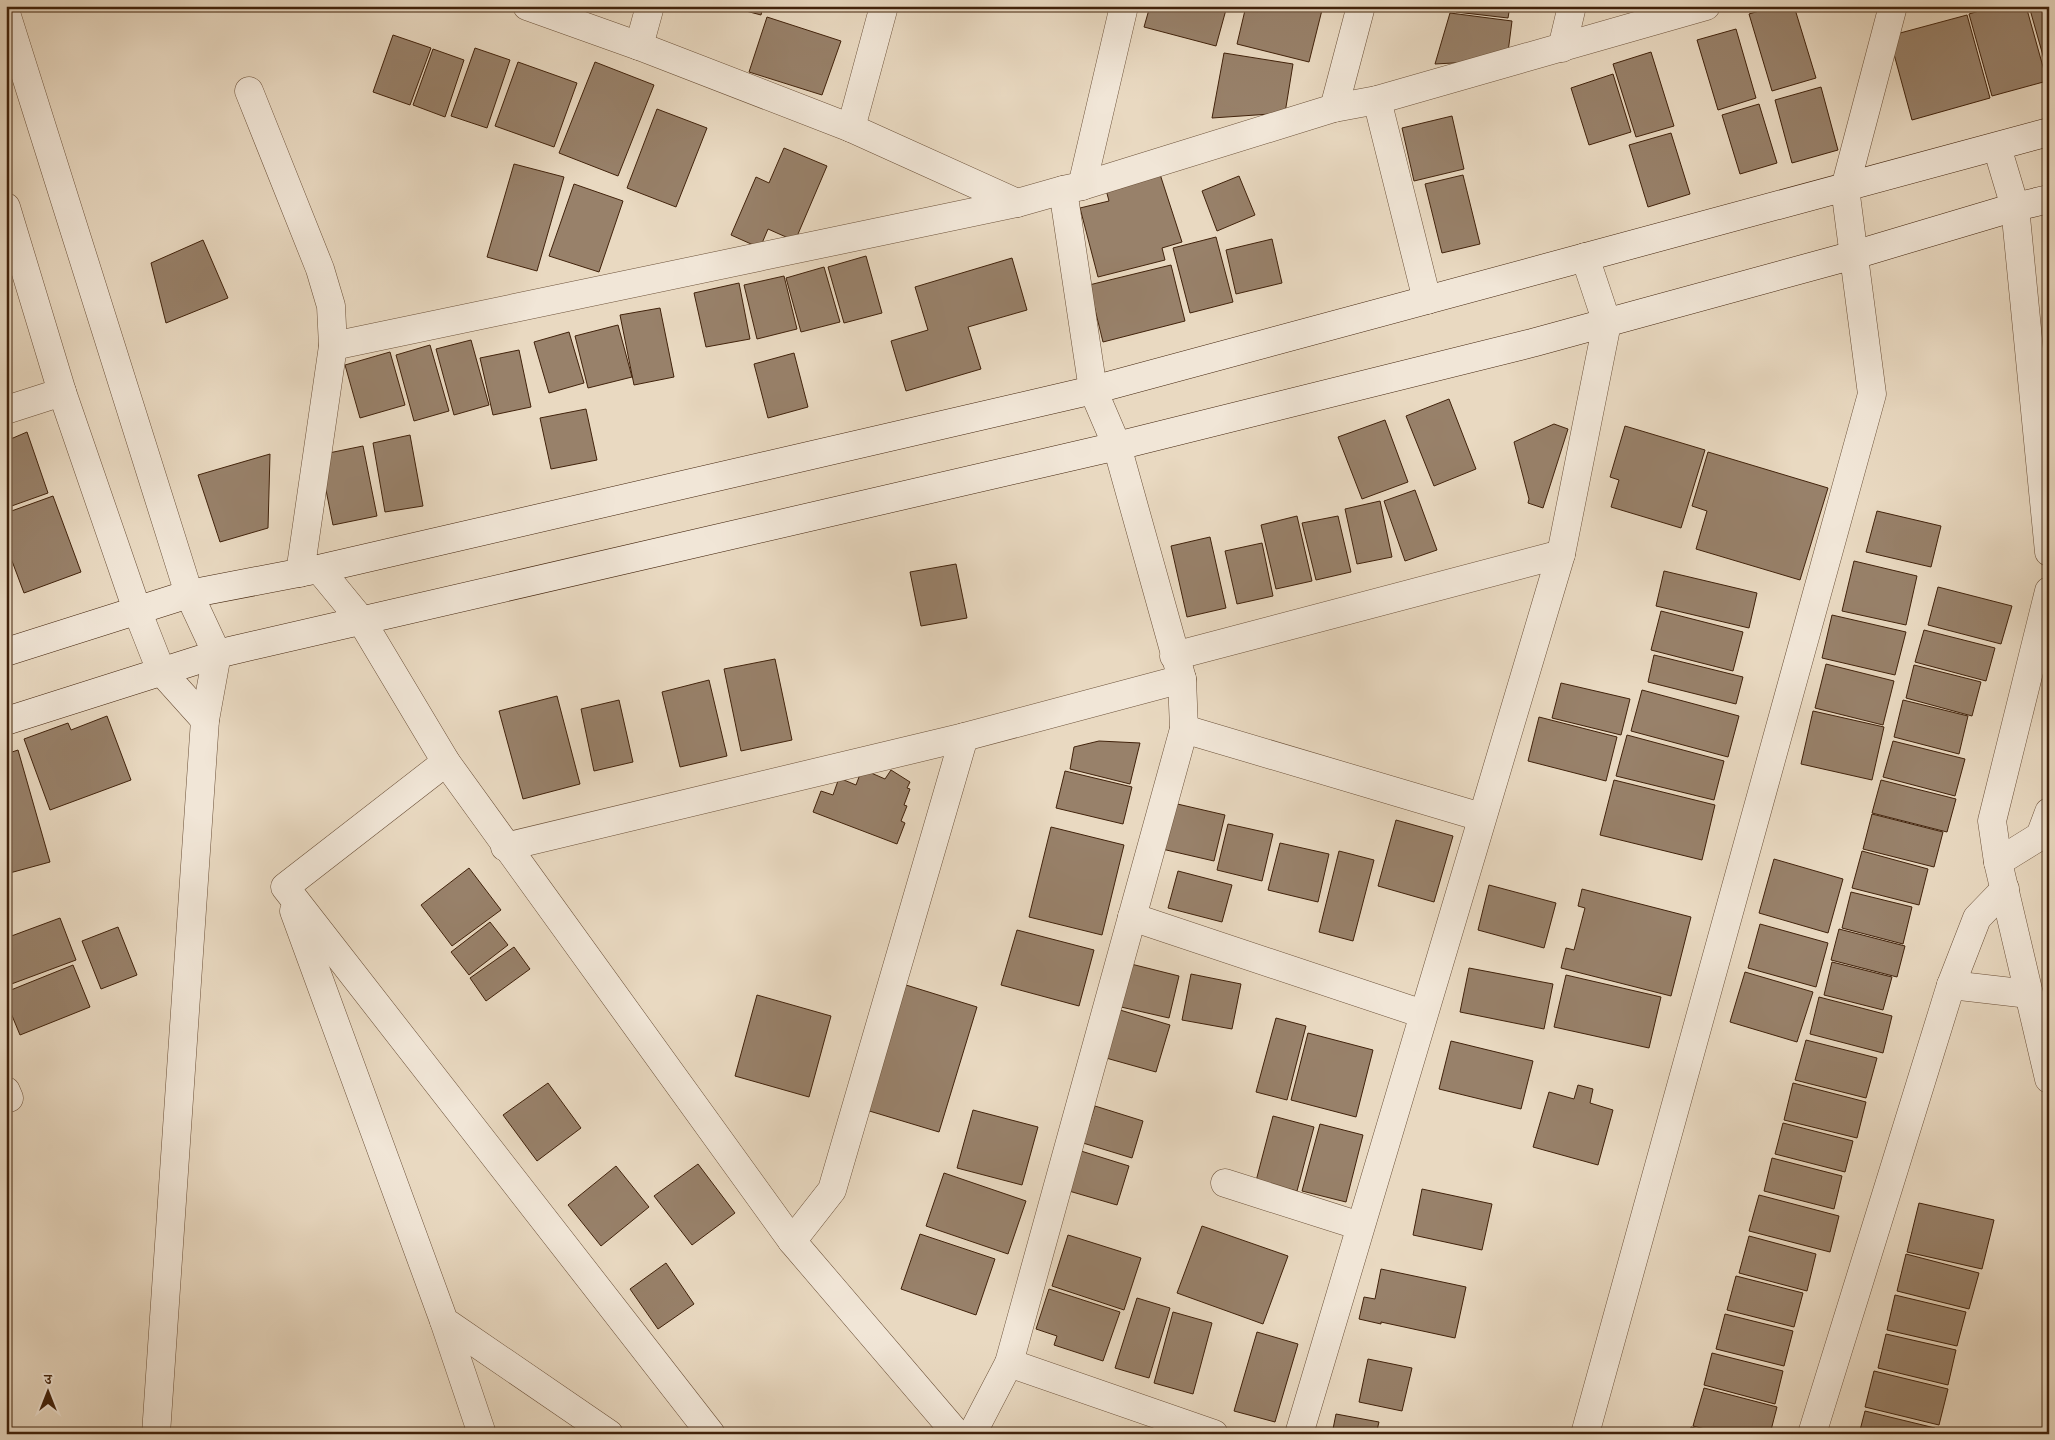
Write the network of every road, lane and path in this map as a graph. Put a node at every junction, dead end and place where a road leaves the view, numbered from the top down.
1 (527, 6) edge
2 (650, 6) edge
3 (884, 6) edge
4 (1124, 6) edge
5 (1361, 6) edge
6 (1572, 6) edge
7 (1706, 6) edge
8 (1893, 6) edge
9 (6, 13) edge
10 (639, 46) junction
11 (1562, 48) junction
12 (249, 91) dead end
13 (1377, 100) junction
14 (1334, 108) junction
15 (851, 128) junction
16 (2049, 132) edge
17 (1997, 146) junction
18 (1073, 188) junction
19 (1845, 188) junction
20 (2049, 199) edge
21 (1016, 203) junction
22 (2015, 206) junction
23 (6, 208) edge
24 (1854, 256) junction
25 (1585, 257) junction
26 (1427, 300) junction
27 (1607, 323) junction
28 (333, 346) junction
29 (1093, 390) junction
30 (62, 392) junction
31 (6, 410) edge
32 (2043, 435) edge
33 (1117, 446) junction
34 (2049, 552) edge
35 (1561, 554) junction
36 (310, 571) junction
37 (2049, 591) edge
38 (189, 594) junction
39 (137, 610) junction
40 (361, 620) junction
41 (6, 652) edge
42 (217, 654) junction
43 (1178, 668) junction
44 (161, 671) junction
45 (205, 720) junction
46 (6, 721) edge
47 (1184, 729) junction
48 (964, 737) junction
49 (446, 762) junction
50 (2049, 812) edge
51 (1481, 818) junction
52 (506, 847) junction
53 (1998, 862) junction
54 (286, 886) junction
55 (2005, 888) junction
56 (1132, 917) junction
57 (1951, 985) junction
58 (2028, 994) junction
59 (1423, 1014) junction
60 (2049, 1079) edge
61 (1225, 1183) dead end
62 (1360, 1226) junction
63 (792, 1241) junction
64 (444, 1321) junction
65 (1009, 1362) junction
66 (156, 1434) edge
67 (482, 1434) edge
68 (609, 1434) edge
69 (711, 1434) edge
70 (957, 1434) edge
71 (972, 1434) edge
72 (1214, 1434) edge
73 (1299, 1434) edge
74 (1585, 1434) edge
75 (1812, 1434) edge

1 - 10 street
2 - 10 street
3 - 15 street
4 - 18 street
5 - 14 street
6 - 11 street
7 - 11 street
8 - 19 street
9 - 38 street
10 - 15 street
11 - 13 street
12 - 28 street
13 - 14 street
13 - 26 street
14 - 18 street
15 - 21 street
16 - 17 street
17 - 19 street
17 - 22 street
18 - 21 street
18 - 29 street
19 - 24 street
19 - 25 street
20 - 22 street
21 - 28 street
22 - 24 street
22 - 32 street
23 - 30 street
24 - 27 street
24 - 74 street
25 - 26 street
25 - 27 street
26 - 29 street
27 - 33 street
27 - 35 street
28 - 36 street
29 - 33 street
29 - 36 street
30 - 31 street
30 - 39 street
32 - 34 street
33 - 40 street
33 - 43 street
35 - 43 street
35 - 51 street
36 - 38 street
36 - 40 street
37 - 53 street
38 - 39 street
38 - 42 street
39 - 41 street
39 - 44 street
40 - 42 street
40 - 49 street
42 - 44 street
42 - 45 street
43 - 47 street
43 - 48 street
44 - 45 street
44 - 46 street
45 - 66 street
47 - 51 street
47 - 56 street
48 - 52 street
48 - 63 street
49 - 52 street
49 - 54 street
50 - 53 street
51 - 59 street
52 - 63 street
53 - 55 street
54 - 64 street
54 - 69 street
55 - 57 street
55 - 58 street
56 - 59 street
56 - 65 street
57 - 58 street
57 - 75 street
58 - 60 street
59 - 62 street
61 - 62 street
62 - 73 street
63 - 70 street
64 - 67 street
64 - 68 street
65 - 71 street
65 - 72 street

